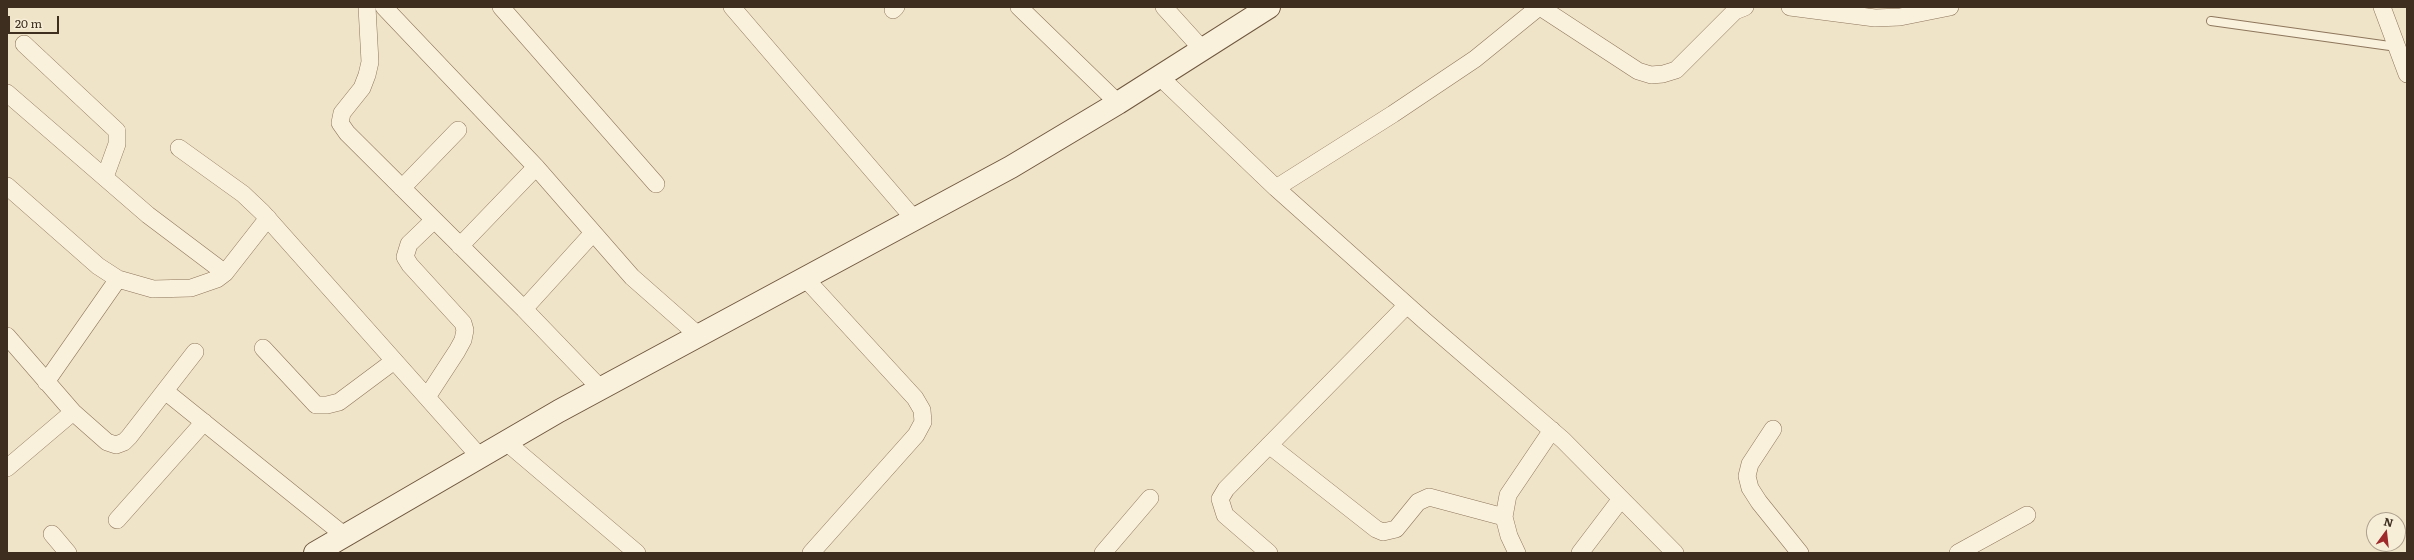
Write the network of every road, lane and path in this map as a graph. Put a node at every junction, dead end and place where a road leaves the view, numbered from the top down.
1 (367, 7) edge
2 (384, 7) edge
3 (501, 7) edge
4 (732, 7) edge
5 (1019, 7) edge
6 (1164, 7) edge
7 (1269, 7) edge
8 (1540, 7) edge
9 (1745, 7) edge
10 (1790, 7) edge
11 (1950, 7) edge
12 (2382, 7) edge
13 (2211, 21) dead end
14 (24, 44) dead end
15 (2397, 47) junction
16 (1202, 49) junction
17 (2407, 74) edge
18 (1160, 77) junction
19 (7, 93) edge
20 (1118, 103) junction
21 (458, 130) dead end
22 (179, 148) dead end
23 (536, 167) junction
24 (105, 177) junction
25 (656, 184) dead end
26 (7, 186) edge
27 (402, 188) junction
28 (1276, 188) junction
29 (268, 218) junction
30 (434, 220) junction
31 (915, 220) junction
32 (593, 233) junction
33 (460, 246) junction
34 (225, 273) junction
35 (805, 278) junction
36 (118, 279) junction
37 (1407, 305) junction
38 (524, 309) junction
39 (7, 336) edge
40 (699, 336) junction
41 (263, 348) dead end
42 (195, 352) dead end
43 (394, 361) junction
44 (46, 382) junction
45 (600, 388) junction
46 (165, 392) junction
47 (427, 397) junction
48 (73, 412) junction
49 (204, 422) junction
50 (1773, 429) dead end
51 (1552, 430) junction
52 (504, 442) junction
53 (1269, 445) junction
54 (480, 457) junction
55 (7, 468) edge
56 (1150, 498) dead end
57 (1621, 499) junction
58 (2027, 515) dead end
59 (1504, 517) junction
60 (117, 520) dead end
61 (52, 534) dead end
62 (345, 536) junction
63 (68, 553) edge
64 (315, 553) edge
65 (637, 553) edge
66 (811, 553) edge
67 (1103, 553) edge
68 (1269, 553) edge
69 (1518, 553) edge
70 (1580, 553) edge
71 (1675, 553) edge
72 (1800, 553) edge
73 (1958, 553) edge

1 - 27 street
2 - 23 street
3 - 25 street
4 - 31 street
5 - 20 street
6 - 16 street
7 - 16 main road
8 - 9 street
8 - 28 street
10 - 11 street
12 - 15 street
13 - 15 lane
14 - 24 street
15 - 17 street
16 - 18 main road
18 - 20 main road
18 - 28 street
19 - 24 street
20 - 31 main road
21 - 27 street
22 - 29 street
23 - 32 street
23 - 33 street
24 - 34 street
26 - 36 street
27 - 30 street
28 - 37 street
29 - 34 street
29 - 43 street
30 - 33 street
30 - 47 street
31 - 35 main road
32 - 38 street
32 - 40 street
33 - 38 street
34 - 36 street
35 - 40 main road
35 - 66 street
36 - 44 street
37 - 51 street
37 - 53 street
38 - 45 street
39 - 44 street
40 - 45 main road
41 - 43 street
42 - 46 street
43 - 47 street
44 - 48 street
45 - 52 main road
46 - 48 street
46 - 49 street
47 - 54 street
48 - 55 street
49 - 60 street
49 - 62 street
50 - 72 street
51 - 57 street
51 - 59 street
52 - 54 main road
52 - 65 street
53 - 59 street
53 - 68 street
54 - 62 main road
56 - 67 street
57 - 70 street
57 - 71 street
58 - 73 street
59 - 69 street
61 - 63 street
62 - 64 main road

